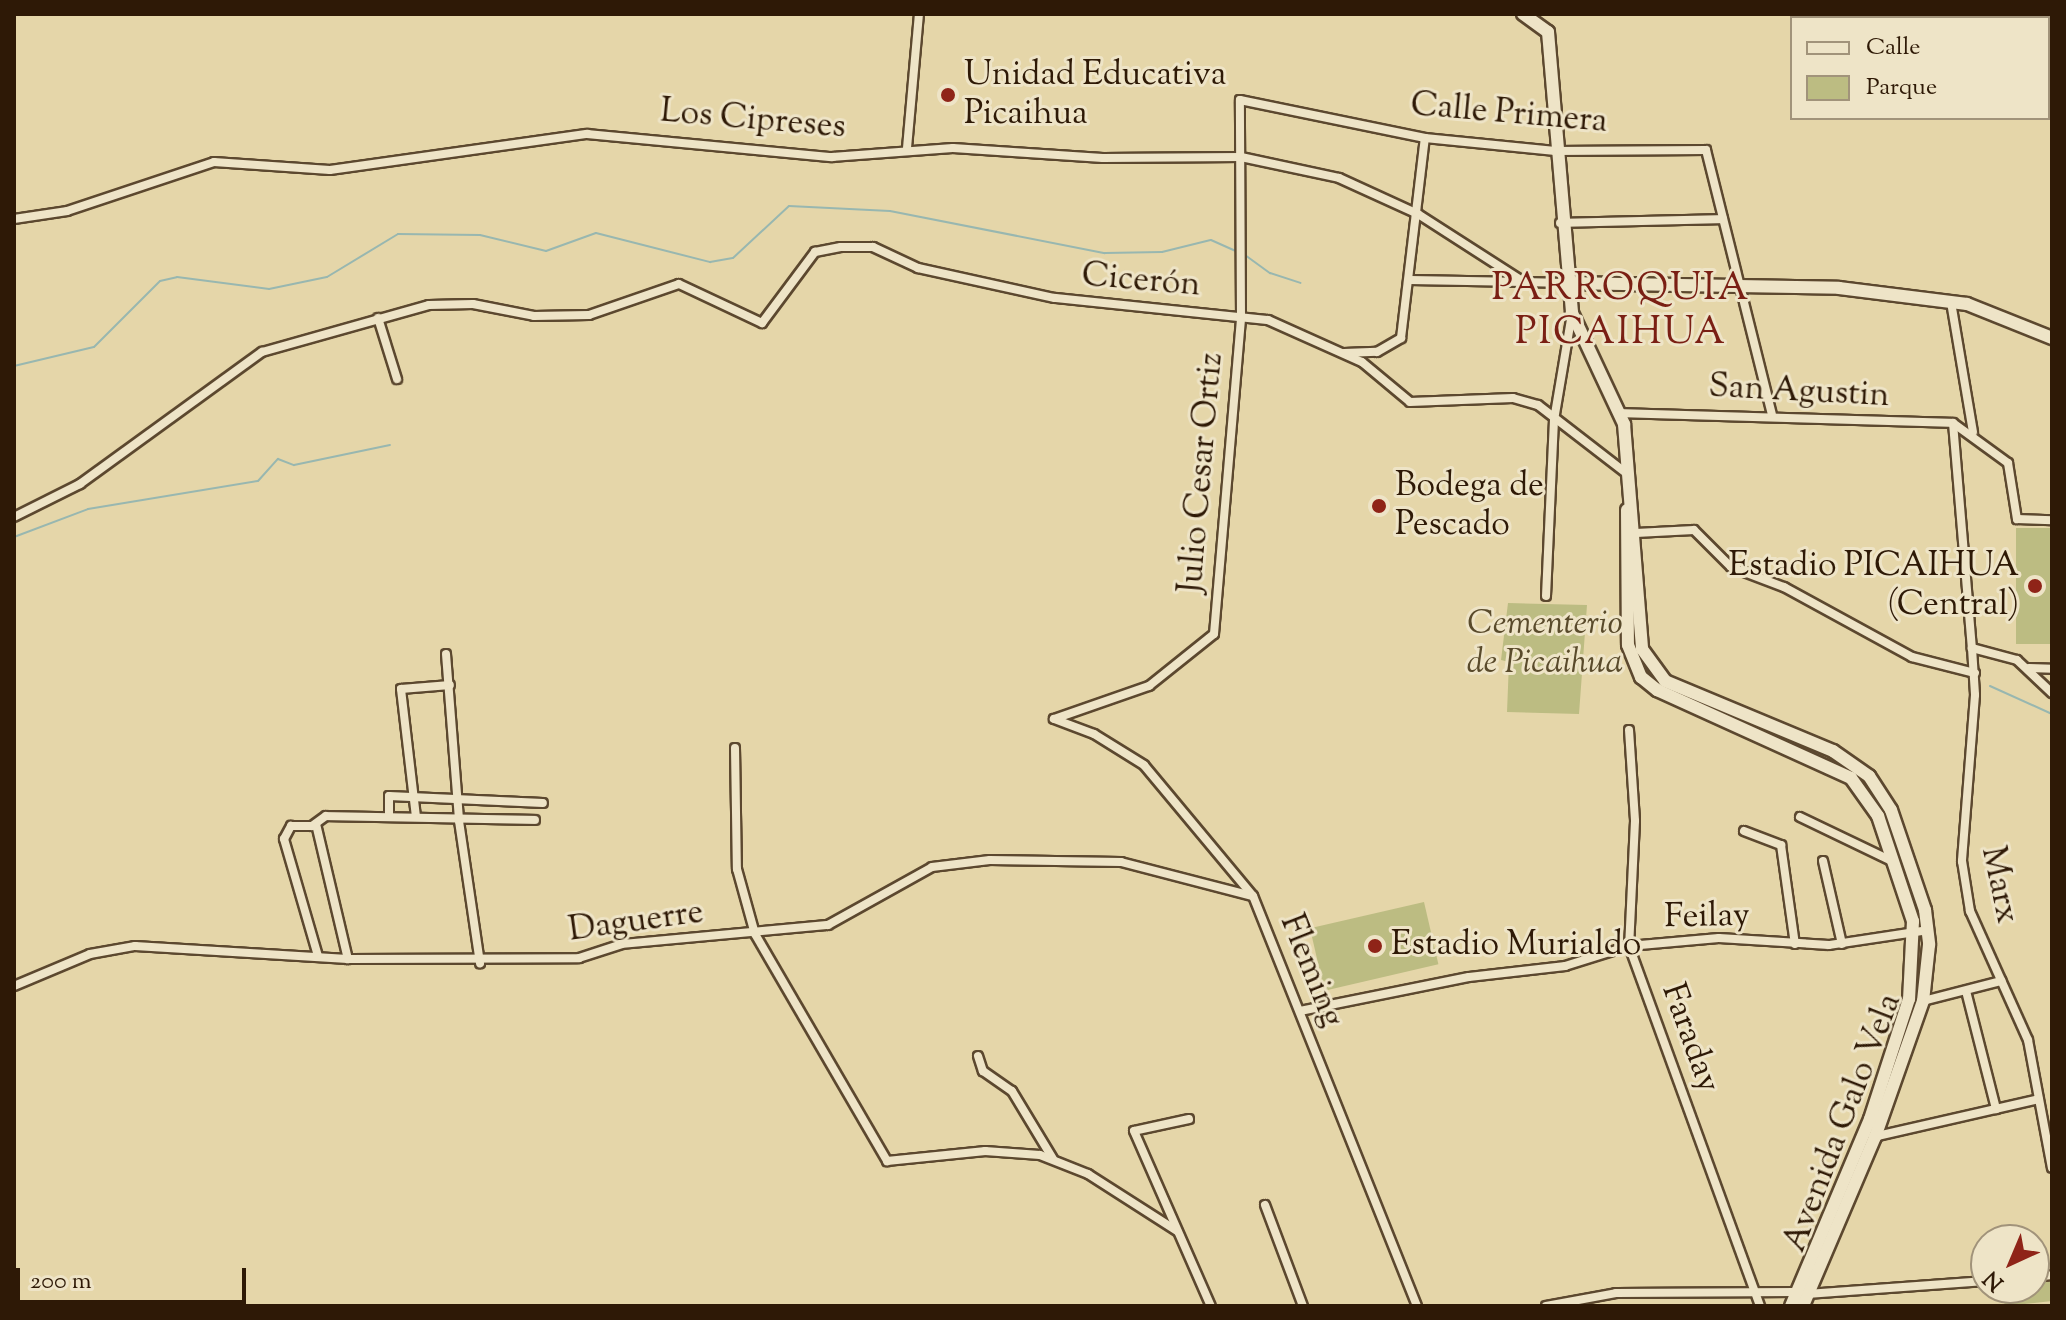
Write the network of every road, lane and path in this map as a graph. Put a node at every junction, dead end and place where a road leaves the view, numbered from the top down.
1 (919, 14) edge
2 (1523, 14) edge
3 (1425, 138) junction
4 (907, 148) junction
5 (1555, 151) junction
6 (1241, 157) junction
7 (1418, 214) junction
8 (14, 219) edge
9 (1723, 219) junction
10 (1560, 223) junction
11 (1410, 280) junction
12 (1524, 282) junction
13 (1565, 283) junction
14 (1743, 286) junction
15 (1951, 302) junction
16 (1572, 313) junction
17 (1241, 316) junction
18 (378, 318) junction
19 (2052, 338) edge
20 (1344, 354) junction
21 (397, 379) dead end
22 (1621, 413) junction
23 (1772, 414) junction
24 (1554, 420) junction
25 (1953, 423) junction
26 (1973, 432) junction
27 (1631, 482) junction
28 (14, 517) edge
29 (2052, 520) edge
30 (1636, 533) junction
31 (1546, 596) dead end
32 (1972, 648) junction
33 (446, 654) dead end
34 (2029, 668) junction
35 (2052, 669) edge
36 (1975, 673) junction
37 (450, 685) junction
38 (2052, 693) edge
39 (1066, 727) joint
40 (1629, 730) dead end
41 (735, 748) dead end
42 (413, 798) junction
43 (458, 802) junction
44 (543, 803) dead end
45 (389, 817) junction
46 (416, 817) junction
47 (1800, 817) dead end
48 (535, 820) dead end
49 (459, 821) junction
50 (316, 824) junction
51 (1744, 831) dead end
52 (1823, 861) dead end
53 (1897, 863) junction
54 (1253, 896) junction
55 (1928, 930) junction
56 (1915, 932) junction
57 (755, 934) junction
58 (1795, 944) junction
59 (1842, 944) junction
60 (1629, 946) junction
61 (318, 956) junction
62 (348, 959) junction
63 (480, 963) junction
64 (2001, 981) junction
65 (14, 986) edge
66 (1966, 991) junction
67 (1923, 1001) junction
68 (1300, 1011) junction
69 (978, 1056) dead end
70 (2039, 1099) junction
71 (1996, 1109) junction
72 (1189, 1119) dead end
73 (1868, 1138) junction
74 (1053, 1159) junction
75 (2052, 1168) edge
76 (1265, 1205) dead end
77 (1177, 1231) junction
78 (1970, 1282) edge
79 (1755, 1292) junction
80 (1802, 1297) edge
81 (1211, 1306) edge
82 (1303, 1306) edge
83 (1417, 1306) edge
84 (1546, 1306) edge
85 (1760, 1306) edge
86 (1791, 1306) edge

1 - 4 street
2 - 5 main road, Avenida Galo Vela
3 - 5 street, Calle Primera
3 - 6 street, Calle Primera
3 - 7 street
4 - 6 street, Los Cipreses
4 - 8 street, Los Cipreses
5 - 9 street, Calle Primera
5 - 10 main road, Avenida Galo Vela
6 - 7 street, Los Cipreses
6 - 17 street, Julio Cesar Ortiz
7 - 11 street
7 - 12 street, Los Cipreses
9 - 10 street
9 - 14 street
10 - 13 main road, Avenida Galo Vela
11 - 12 street
11 - 20 street
12 - 13 street
13 - 14 main road
13 - 16 main road, Avenida Galo Vela
14 - 15 main road
14 - 23 street
15 - 19 main road
15 - 26 street
16 - 22 main road, Avenida Galo Vela
16 - 24 street
17 - 18 street, Cicerón
17 - 20 street, Cicerón
17 - 39 street, Julio Cesar Ortiz
18 - 21 street
18 - 28 street
20 - 24 street, Cicerón
22 - 23 street, San Agustin
22 - 27 main road, Avenida Galo Vela
23 - 25 street, San Agustin
24 - 27 street, Cicerón
24 - 31 street
25 - 26 street, San Agustin
25 - 32 street, Marx
26 - 29 street
27 - 30 main road, Avenida Galo Vela
27 - 53 main road, Avenida Galo Vela
30 - 36 street
30 - 55 main road, Avenida Galo Vela
32 - 34 street
32 - 36 street, Marx
33 - 37 street
34 - 35 street
34 - 38 street
36 - 64 street, Marx
37 - 42 street
37 - 43 street
39 - 54 street, Fleming
40 - 60 street, Faraday
41 - 57 street
42 - 43 street
42 - 45 street
42 - 46 street
43 - 44 street
43 - 49 street
45 - 46 street
45 - 50 street
46 - 49 street
47 - 53 street
48 - 49 street
49 - 63 street
50 - 61 street
50 - 62 street
51 - 58 street
52 - 59 street
53 - 56 main road, Avenida Galo Vela
54 - 57 street, Daguerre
54 - 68 street, Fleming
55 - 56 street, Feilay
55 - 67 main road, Avenida Galo Vela
56 - 59 street, Feilay
56 - 73 main road, Avenida Galo Vela
57 - 63 street, Daguerre
57 - 74 street
58 - 59 street, Feilay
58 - 60 street, Feilay
60 - 68 street, Feilay
60 - 79 street, Faraday
61 - 62 street, Daguerre
61 - 65 street, Daguerre
62 - 63 street, Daguerre
64 - 66 street
64 - 70 street, Marx
66 - 67 street
66 - 71 street
67 - 73 main road, Avenida Galo Vela
68 - 83 street, Fleming
69 - 74 street
70 - 71 street
70 - 75 street, Marx
71 - 73 street
72 - 77 street
73 - 80 main road, Avenida Galo Vela
74 - 77 street
76 - 82 street
77 - 81 street
78 - 80 street
79 - 80 street
79 - 84 street
79 - 85 street, Faraday
80 - 86 main road, Avenida Galo Vela

